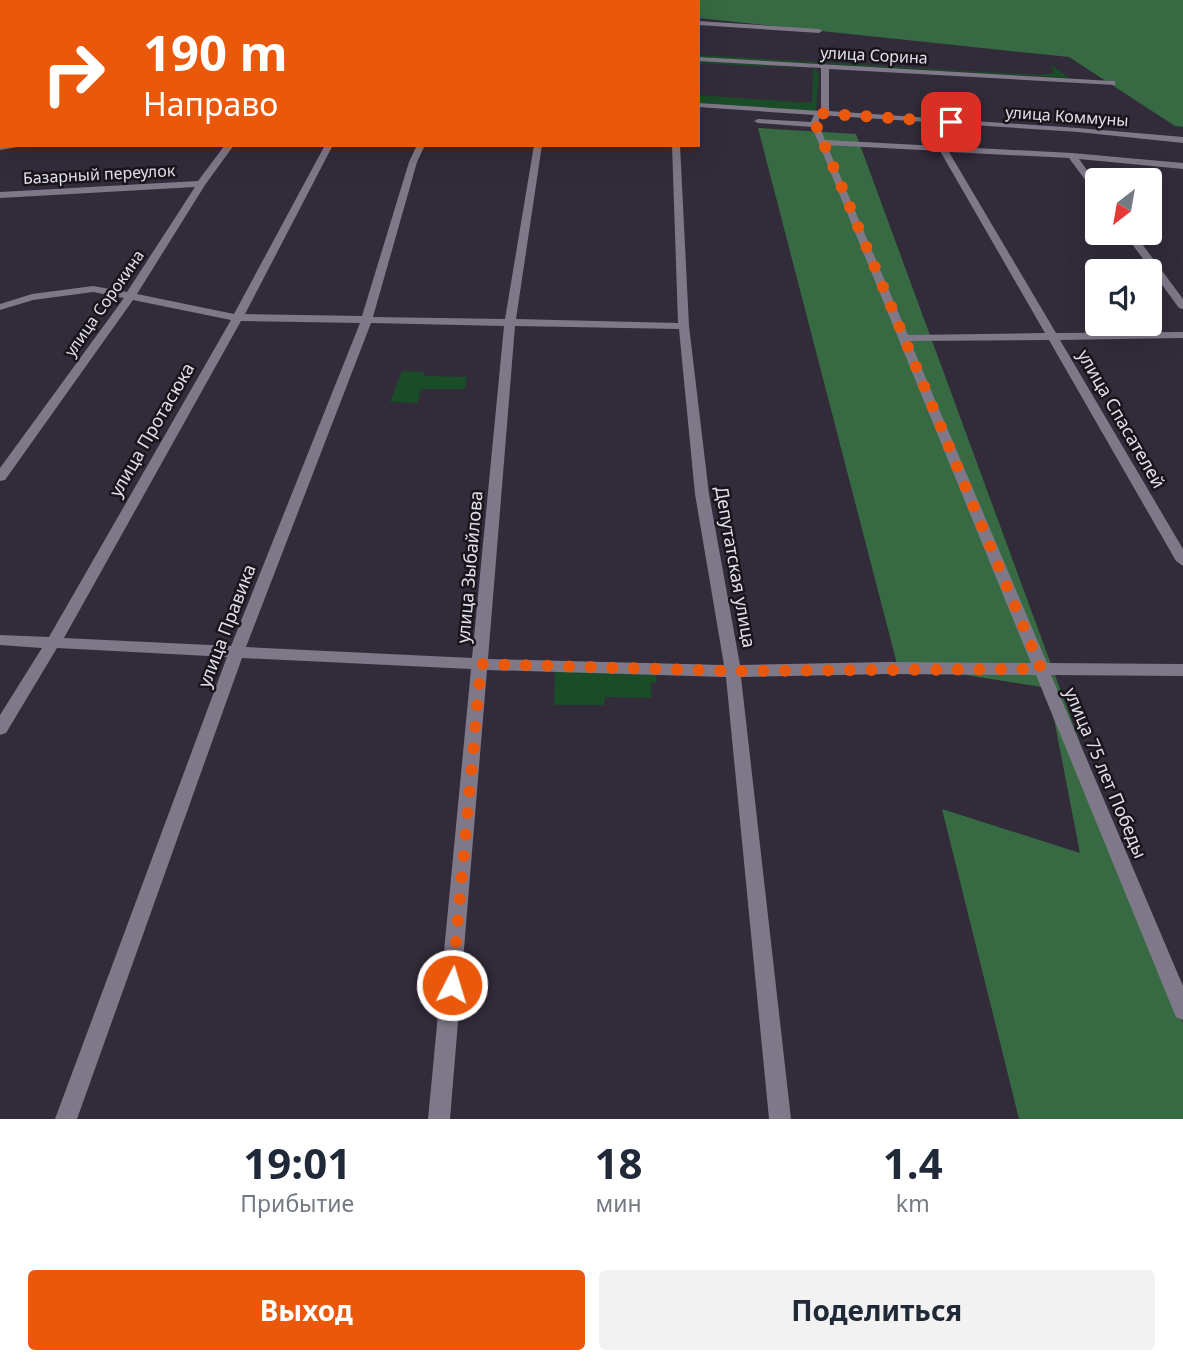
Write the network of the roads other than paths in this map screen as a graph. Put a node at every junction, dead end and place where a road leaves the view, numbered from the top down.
1 (700, 23) edge
2 (820, 30) dead end
3 (700, 59) edge
4 (825, 67) junction
5 (1112, 83) dead end
6 (700, 106) edge
7 (819, 117) junction
8 (758, 121) dead end
9 (1183, 140) edge
10 (822, 142) junction
11 (229, 147) edge
12 (328, 147) edge
13 (420, 147) edge
14 (538, 147) edge
15 (676, 147) edge
16 (943, 149) junction
17 (1072, 156) junction
18 (1183, 166) edge
19 (1085, 174) edge
20 (201, 184) junction
21 (0, 195) edge
22 (1138, 245) edge
23 (140, 281) junction
24 (93, 289) junction
25 (129, 298) junction
26 (1183, 306) edge
27 (0, 307) edge
28 (238, 317) junction
29 (367, 319) junction
30 (510, 323) junction
31 (684, 326) junction
32 (1183, 335) edge
33 (1054, 337) junction
34 (904, 338) junction
35 (0, 477) edge
36 (1183, 561) edge
37 (0, 640) edge
38 (53, 643) junction
39 (237, 651) junction
40 (481, 664) junction
41 (1041, 669) junction
42 (1183, 670) edge
43 (733, 671) junction
44 (0, 729) edge
45 (1183, 1010) edge
46 (66, 1119) edge
47 (439, 1119) edge
48 (780, 1119) edge

1 - 2 street
3 - 4 street, улица Сорина
4 - 5 street, улица Сорина
4 - 7 street, улица 75 лет Победы
6 - 7 street, улица Коммуны
7 - 8 street
7 - 9 street, улица Коммуны
7 - 10 street, улица 75 лет Победы
10 - 16 street
10 - 34 street, улица 75 лет Победы
11 - 20 street, улица Сорокина
12 - 28 street, улица Протасюка
13 - 29 street, улица Правика
14 - 30 street, улица Зыбайлова
15 - 31 street, Депутатская улица
16 - 17 street
16 - 33 street, улица Спасателей
17 - 18 street
17 - 19 street
20 - 21 street, Базарный переулок
20 - 23 street, улица Сорокина
22 - 26 street
23 - 24 street
23 - 25 street, улица Сорокина
24 - 25 street
24 - 27 street
25 - 28 street
25 - 35 street, улица Сорокина
28 - 29 street
28 - 38 street, улица Протасюка
29 - 30 street
29 - 39 street, улица Правика
30 - 31 street
30 - 40 street, улица Зыбайлова
31 - 43 street, Депутатская улица
32 - 33 street
33 - 34 street
33 - 36 street, улица Спасателей
34 - 41 street, улица 75 лет Победы
37 - 38 street
38 - 39 street
38 - 44 street, улица Протасюка
39 - 40 street
39 - 46 street, улица Правика
40 - 43 street
40 - 47 street, улица Зыбайлова
41 - 42 street
41 - 43 street
41 - 45 street, улица 75 лет Победы
43 - 48 street, Депутатская улица

